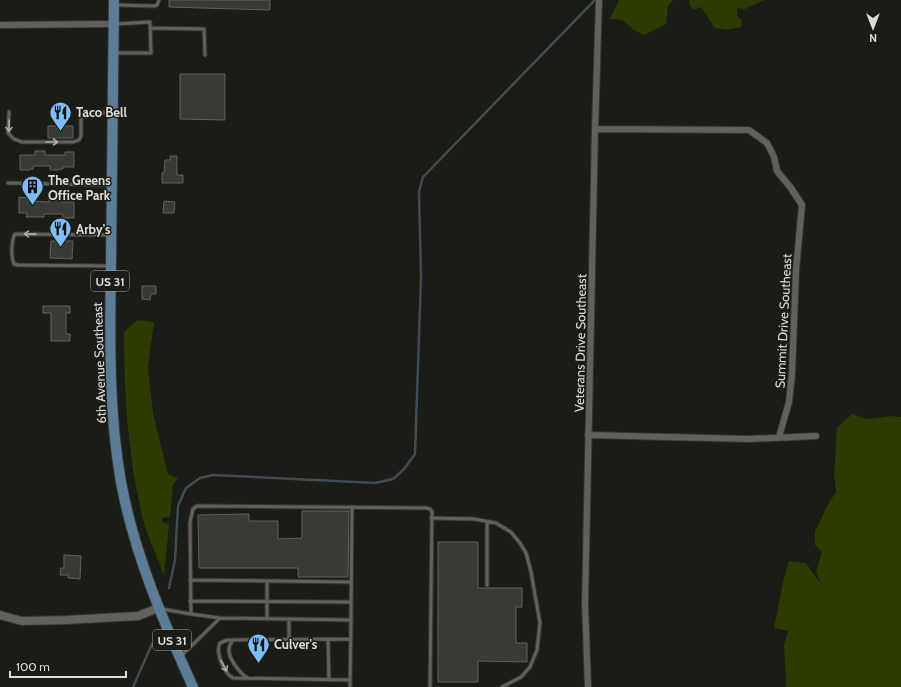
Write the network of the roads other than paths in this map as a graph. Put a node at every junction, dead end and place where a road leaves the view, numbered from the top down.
1 (159, 0) edge
2 (599, 0) edge
3 (114, 3) edge
4 (113, 24) junction
5 (0, 25) edge
6 (150, 28) junction
7 (113, 53) junction
8 (205, 55) dead end
9 (9, 112) dead end
10 (112, 113) junction
11 (595, 129) junction
12 (8, 183) dead end
13 (112, 185) junction
14 (111, 235) junction
15 (111, 266) junction
16 (588, 435) junction
17 (816, 436) dead end
18 (779, 437) junction
19 (352, 507) junction
20 (431, 518) junction
21 (487, 522) junction
22 (190, 580) junction
23 (267, 581) junction
24 (351, 582) junction
25 (487, 584) dead end
26 (190, 600) junction
27 (267, 601) junction
28 (350, 602) junction
29 (158, 608) junction
30 (190, 614) junction
31 (0, 615) edge
32 (220, 618) junction
33 (267, 619) junction
34 (289, 619) junction
35 (351, 620) junction
36 (289, 639) junction
37 (328, 639) junction
38 (351, 639) junction
39 (233, 640) junction
40 (180, 657) junction
41 (249, 679) junction
42 (329, 680) junction
43 (350, 680) junction
44 (194, 687) edge
45 (350, 687) edge
46 (430, 687) edge
47 (502, 687) edge
48 (588, 687) edge

1 - 3 lane
2 - 11 street, Veterans Drive Southeast
3 - 4 main road, 6th Avenue Southeast / US 31
4 - 5 street
4 - 6 lane
4 - 7 main road, 6th Avenue Southeast / US 31
6 - 7 lane
6 - 8 lane
7 - 10 main road, 6th Avenue Southeast / US 31
9 -> 10 lane
10 - 13 main road, 6th Avenue Southeast / US 31
11 - 16 street, Veterans Drive Southeast
11 - 18 street, Summit Drive Southeast
12 - 13 lane
13 - 14 main road, 6th Avenue Southeast / US 31
14 - 15 main road, 6th Avenue Southeast / US 31
14 -> 15 lane
15 - 29 main road, 6th Avenue Southeast / US 31
16 - 18 street
16 - 48 street, Veterans Drive Southeast
17 - 18 street
19 - 20 lane
19 - 22 lane
19 - 24 lane
20 - 21 lane
20 - 46 lane
21 - 25 lane
21 - 47 lane
22 - 23 lane
22 - 26 lane
23 - 24 lane
23 - 27 lane
24 - 28 lane
26 - 27 lane
26 - 30 lane
27 - 28 lane
27 - 33 lane
28 - 35 lane
29 - 30 lane
29 - 31 street
29 - 40 main road, 6th Avenue Southeast / US 31
30 - 32 lane
32 - 33 lane
32 - 40 lane
33 - 34 lane
34 - 35 lane
34 - 36 lane
35 - 38 lane
36 - 37 lane
36 - 39 lane
37 - 38 lane
37 - 42 lane
38 - 43 lane
39 - 41 lane
39 -> 41 lane
40 - 44 main road, 6th Avenue Southeast / US 31
41 - 42 lane
42 - 43 lane
43 - 45 lane

